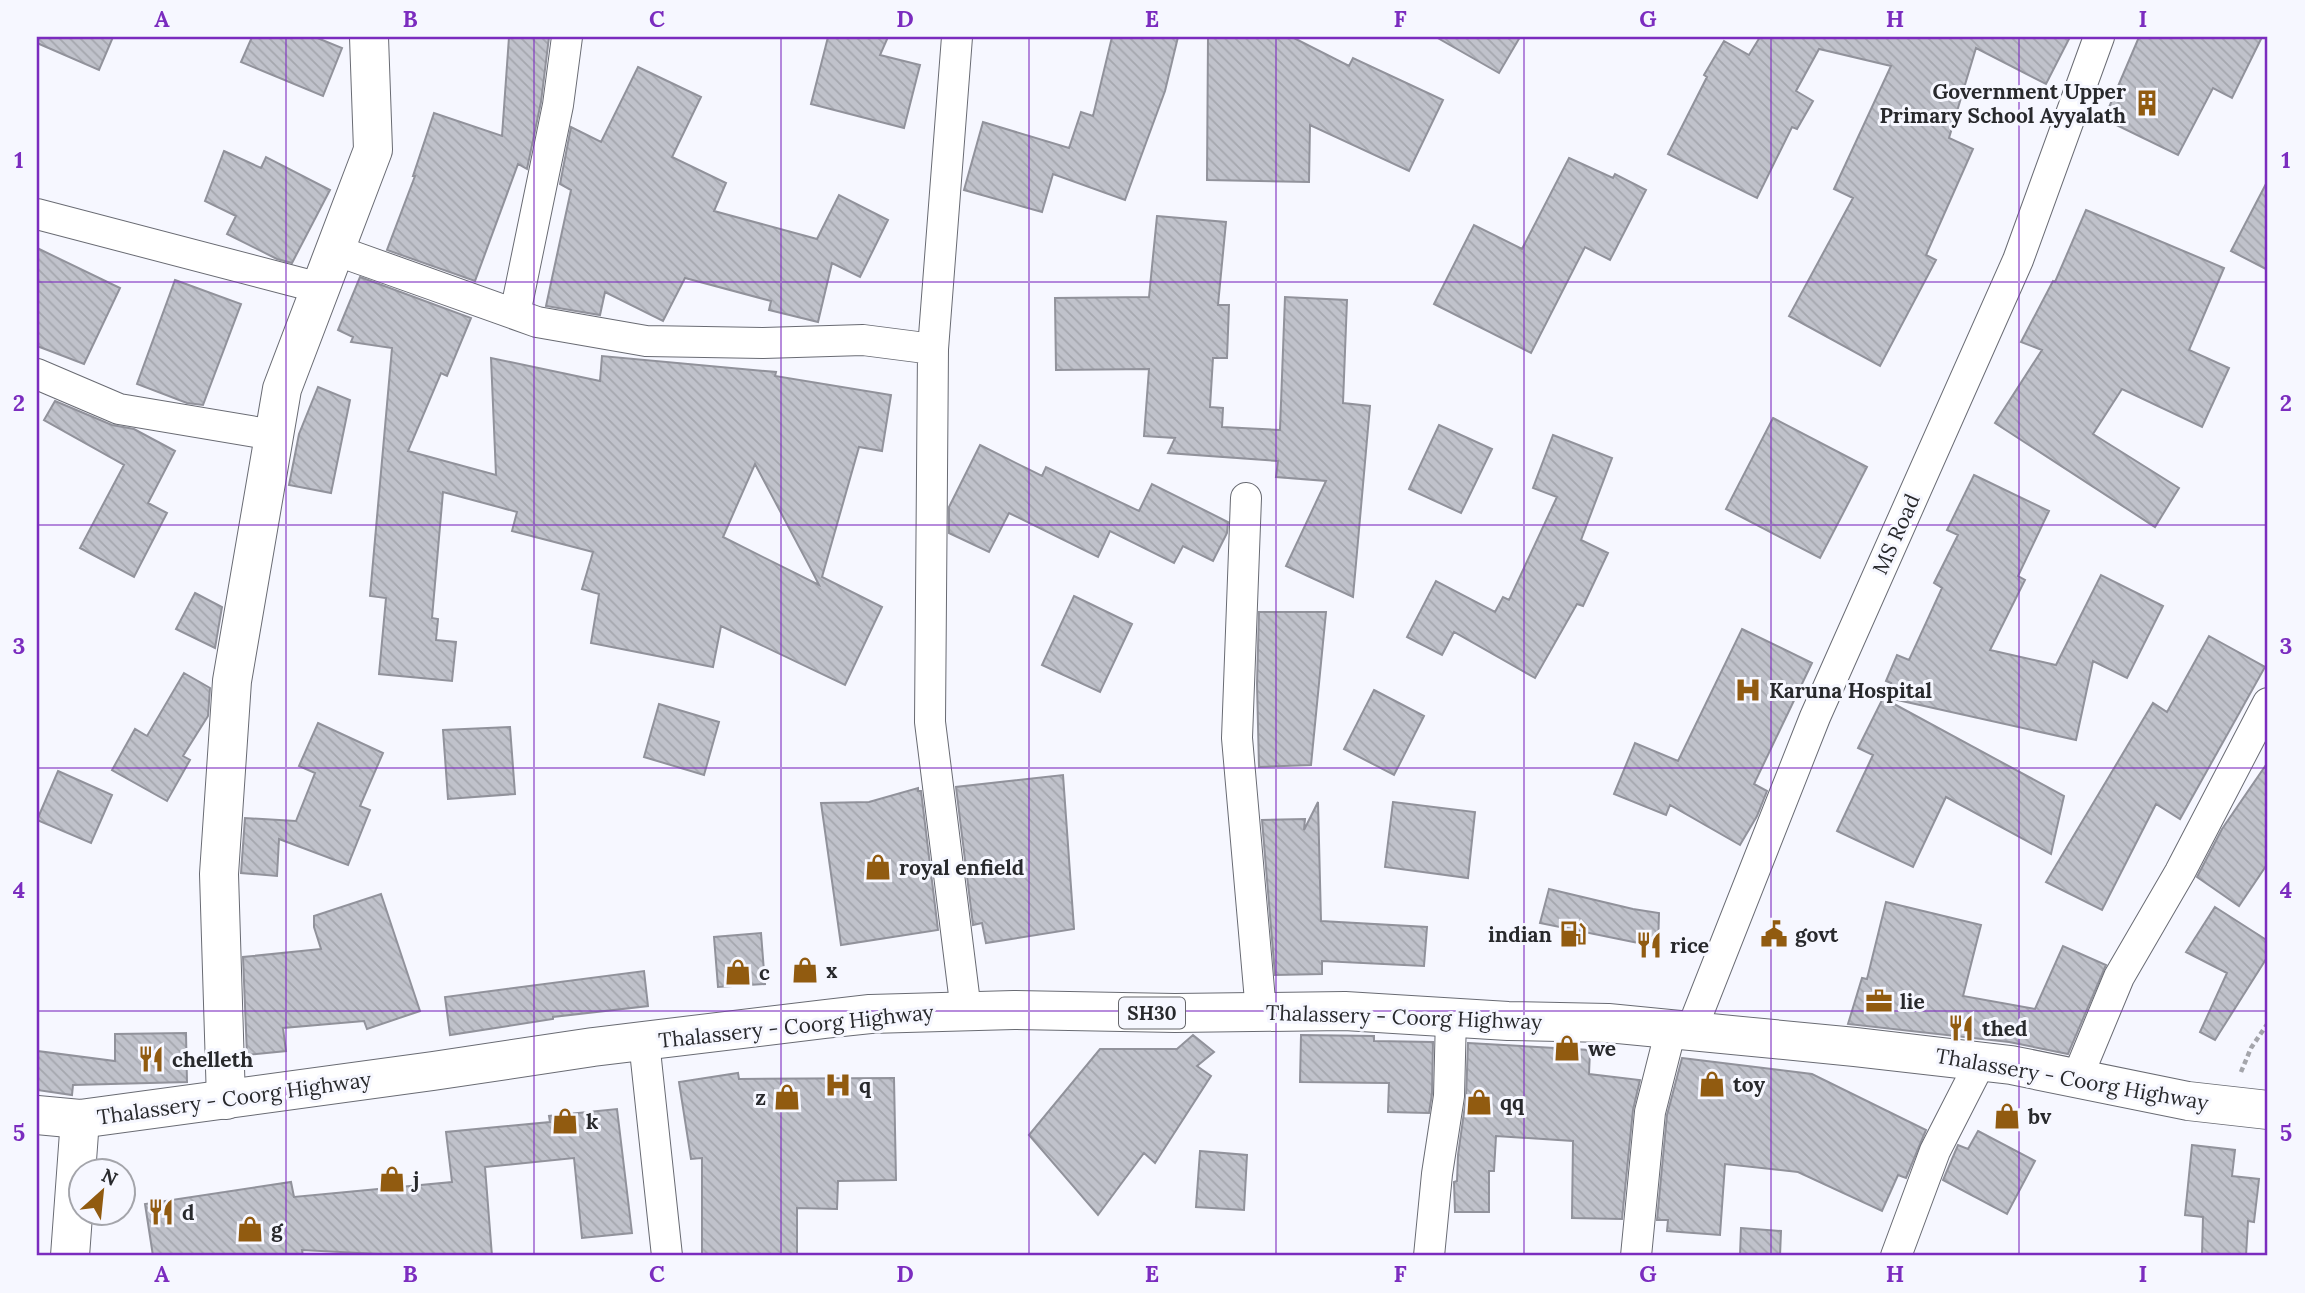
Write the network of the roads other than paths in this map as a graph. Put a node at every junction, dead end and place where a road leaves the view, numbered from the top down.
1 (369, 37) edge
2 (567, 37) edge
3 (957, 37) edge
4 (2099, 37) edge
5 (37, 214) edge
6 (335, 250) junction
7 (320, 288) junction
8 (515, 314) junction
9 (933, 349) junction
10 (37, 374) edge
11 (274, 435) junction
12 (1246, 498) dead end
13 (2268, 703) edge
14 (967, 1011) junction
15 (1261, 1012) junction
16 (1451, 1017) junction
17 (1681, 1030) junction
18 (644, 1041) junction
19 (1982, 1061) junction
20 (2077, 1079) junction
21 (226, 1100) junction
22 (2268, 1110) edge
23 (37, 1115) edge
24 (80, 1119) junction
25 (70, 1256) edge
26 (667, 1256) edge
27 (1429, 1256) edge
28 (1636, 1256) edge
29 (1896, 1256) edge

1 - 6 main road
2 - 8 street
3 - 9 street
4 - 17 street, MS Road
5 - 7 street
6 - 7 main road
6 - 8 street
7 - 11 main road
8 - 9 street
9 - 14 street
10 - 11 street
11 - 21 main road
12 - 15 street
13 - 20 street
14 - 15 main road, Thalassery - Coorg Highway / SH30
14 - 18 main road, Thalassery - Coorg Highway / SH30
15 - 16 main road, Thalassery - Coorg Highway / SH30
16 - 17 main road, Thalassery - Coorg Highway / SH30
16 - 27 street
17 - 19 main road, Thalassery - Coorg Highway / SH30
17 - 28 street, MS Road
18 - 21 main road, Thalassery - Coorg Highway / SH30
18 - 26 street
19 - 20 main road, Thalassery - Coorg Highway / SH30
19 - 29 street
20 - 22 main road, Thalassery - Coorg Highway / SH30
21 - 24 main road, Thalassery - Coorg Highway / SH30
23 - 24 main road, Thalassery - Coorg Highway / SH30
24 - 25 main road

